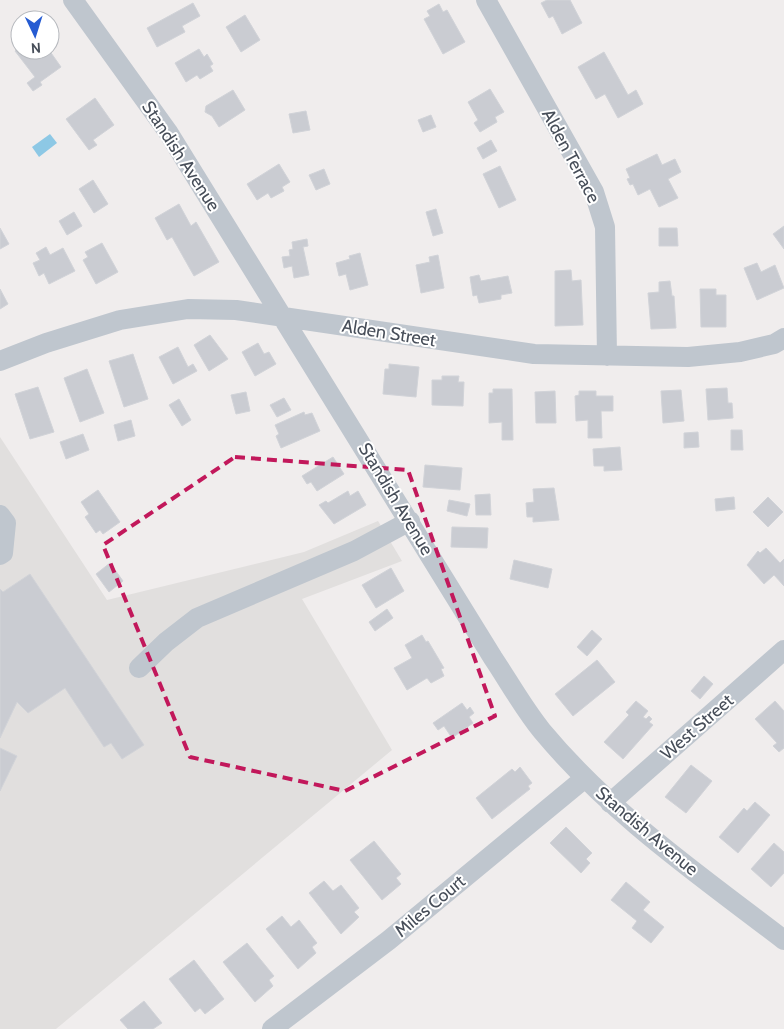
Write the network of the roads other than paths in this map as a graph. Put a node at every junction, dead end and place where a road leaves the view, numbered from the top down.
1 (72, 0) edge
2 (486, 0) edge
3 (281, 316) junction
4 (780, 344) edge
5 (608, 356) junction
6 (0, 361) edge
7 (0, 514) edge
8 (410, 521) junction
9 (0, 555) edge
10 (784, 650) edge
11 (139, 668) dead end
12 (584, 778) junction
13 (610, 803) junction
14 (784, 940) edge
15 (272, 1029) edge

1 - 3 street, Standish Avenue
2 - 5 street, Alden Terrace
3 - 5 street, Alden Street
3 - 6 street, Alden Street
3 - 8 street, Standish Avenue
4 - 5 street, Alden Street
7 - 9 street
8 - 11 street
8 - 12 street, Standish Avenue
10 - 13 street, West Street
12 - 13 street, Standish Avenue
12 - 15 street, Miles Court
13 - 14 street, Standish Avenue

